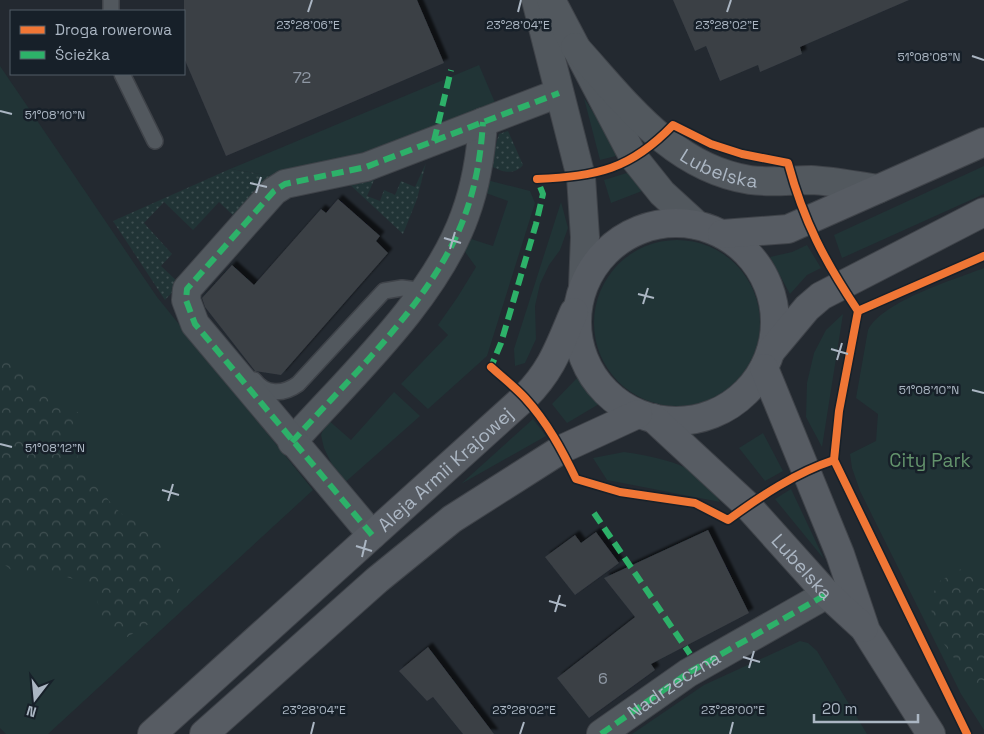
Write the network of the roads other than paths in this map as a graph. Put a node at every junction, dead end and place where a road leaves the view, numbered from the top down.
1 (536, 0) edge
2 (551, 0) edge
3 (576, 47) junction
4 (122, 75) edge
5 (559, 93) junction
6 (483, 122) junction
7 (155, 141) dead end
8 (984, 142) edge
9 (300, 181) junction
10 (878, 189) junction
11 (984, 212) edge
12 (709, 229) junction
13 (424, 291) junction
14 (580, 295) junction
15 (768, 359) junction
16 (645, 416) junction
17 (292, 442) junction
18 (372, 534) junction
19 (828, 594) junction
20 (866, 631) junction
21 (152, 734) edge
22 (204, 734) edge
23 (600, 734) edge
24 (931, 734) edge

1 - 5 street
2 - 3 street, Lubelska
3 - 10 street, Lubelska
3 - 12 street, Lubelska
4 - 7 lane
5 - 6 street
5 - 14 street
6 - 9 street
6 - 13 street
8 - 10 main road
9 - 13 lane
9 - 17 street
10 - 12 main road
11 - 15 main road
12 - 14 main road, Aleja Armii Krajowej
12 - 15 main road
13 - 17 street
14 - 16 main road, Lubelska
14 - 18 main road, Aleja Armii Krajowej
15 - 16 main road
15 - 20 main road, Lubelska
16 - 19 main road, Lubelska
16 - 22 main road, Aleja Armii Krajowej
17 - 18 street
18 - 21 main road, Aleja Armii Krajowej
19 - 20 main road, Lubelska
19 - 23 street, Nadrzeczna
20 - 24 main road, Lubelska

